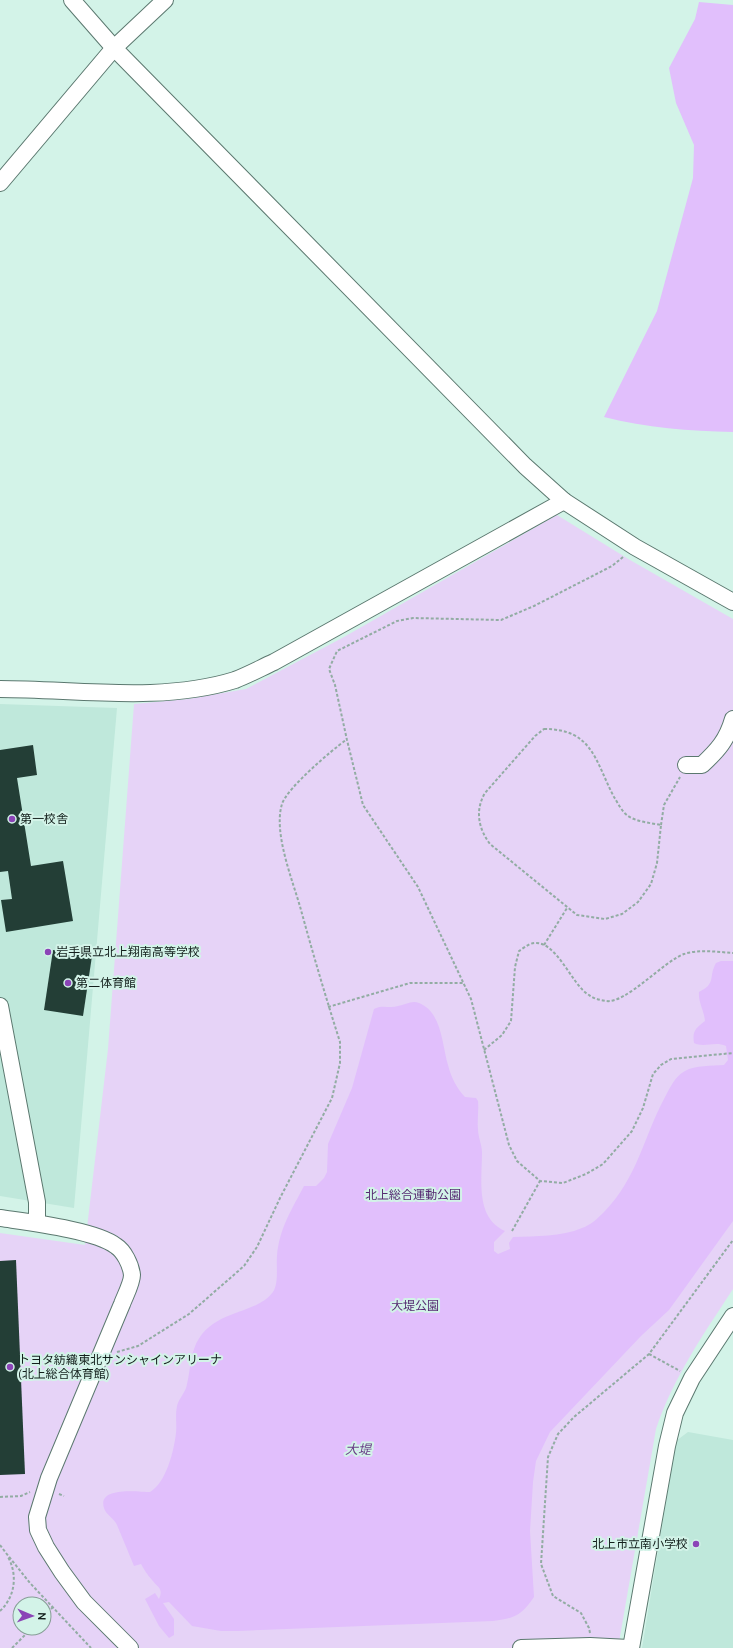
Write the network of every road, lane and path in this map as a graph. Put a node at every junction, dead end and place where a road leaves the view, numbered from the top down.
1 (72, 0) edge
2 (165, 0) edge
3 (87, 8) edge
4 (114, 48) junction
5 (0, 183) edge
6 (564, 501) junction
7 (635, 547) junction
8 (733, 602) edge
9 (0, 689) edge
10 (733, 719) edge
11 (346, 740) junction
12 (686, 765) joint
13 (661, 825) junction
14 (567, 908) junction
15 (544, 945) junction
16 (733, 952) edge
17 (463, 983) junction
18 (0, 1006) edge
19 (328, 1007) junction
20 (484, 1050) junction
21 (733, 1053) edge
22 (540, 1181) junction
23 (0, 1218) edge
24 (36, 1223) junction
25 (512, 1231) dead end
26 (733, 1240) edge
27 (733, 1316) edge
28 (102, 1352) junction
29 (649, 1354) junction
30 (692, 1378) junction
31 (0, 1546) edge
32 (6, 1552) junction
33 (53, 1607) joint
34 (0, 1611) edge
35 (24, 1636) edge
36 (590, 1646) junction
37 (12, 1648) edge
38 (91, 1648) edge
39 (130, 1648) edge
40 (521, 1648) edge
41 (630, 1648) edge

1 - 3 street
2 - 4 street
3 - 4 street
4 - 5 street
4 - 6 street
6 - 7 street
6 - 9 street
7 - 8 street
7 - 11 path
10 - 12 street
11 - 17 path
11 - 19 path
12 - 13 path
13 - 14 path
13 - 14 path
14 - 15 path
15 - 16 path
15 - 20 path
17 - 19 path
17 - 20 path
18 - 24 street
19 - 28 path
20 - 22 path
21 - 22 path
22 - 25 path
23 - 24 street
24 - 28 street
26 - 29 path
27 - 30 street
28 - 39 street
29 - 30 path
29 - 36 path
30 - 41 street
31 - 32 path
32 - 33 path
32 - 34 path
33 - 38 path
35 - 37 path
36 - 40 street
36 - 41 street

